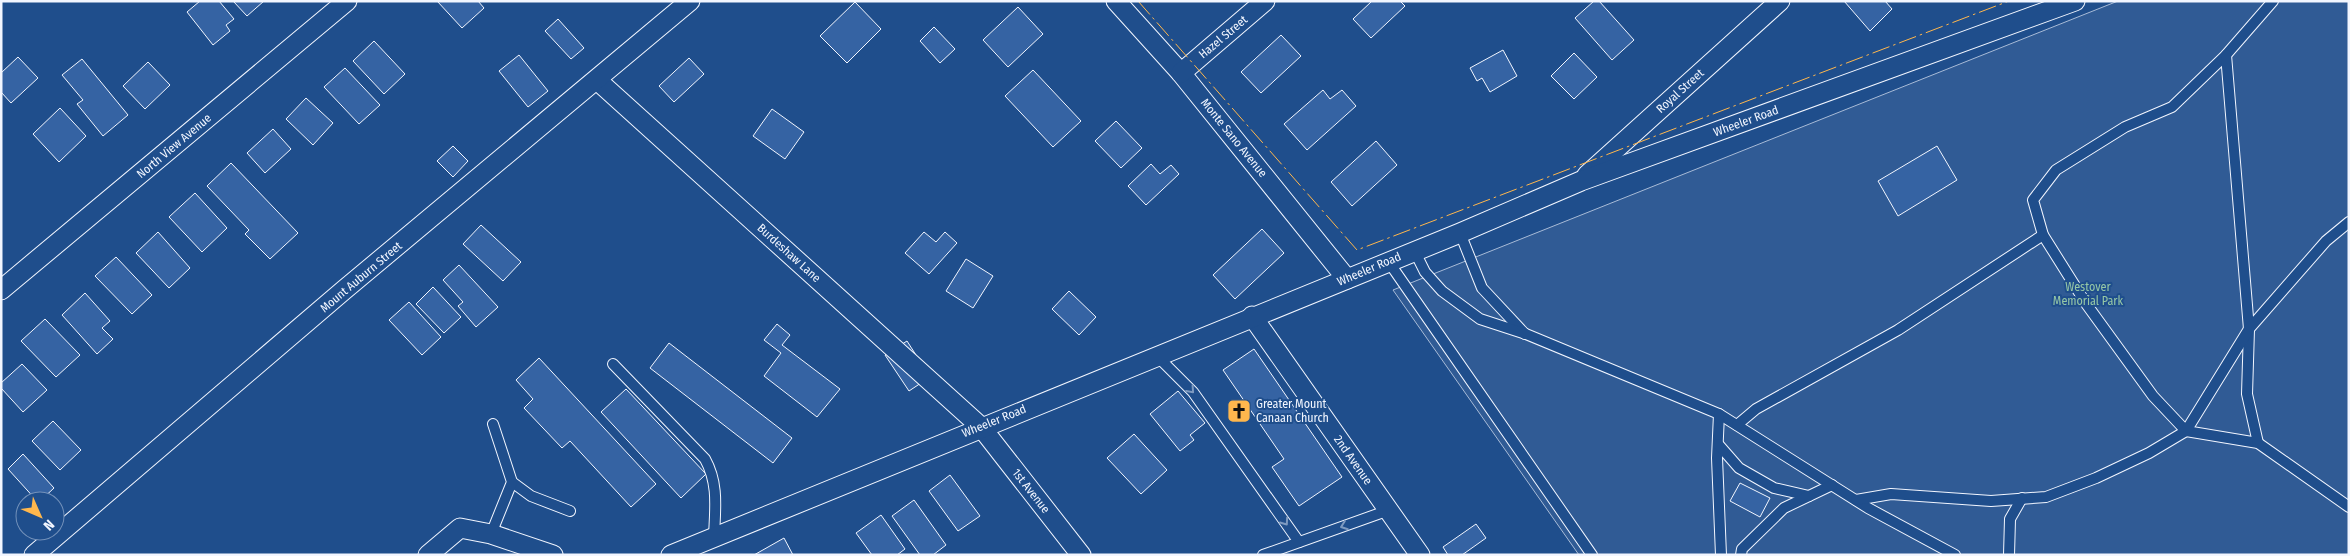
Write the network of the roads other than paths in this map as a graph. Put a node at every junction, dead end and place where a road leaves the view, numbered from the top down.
1 (347, 1) edge
2 (690, 1) edge
3 (1116, 1) edge
4 (1265, 1) edge
5 (1780, 1) edge
6 (2075, 1) edge
7 (2273, 1) edge
8 (2226, 55) junction
9 (1180, 73) junction
10 (598, 80) junction
11 (1580, 181) junction
12 (2349, 222) edge
13 (1460, 233) junction
14 (2043, 235) junction
15 (1414, 250) junction
16 (1388, 260) junction
17 (1347, 279) junction
18 (1, 290) edge
19 (1252, 316) junction
20 (2249, 329) junction
21 (1526, 334) junction
22 (1156, 355) junction
23 (613, 364) dead end
24 (1719, 414) junction
25 (492, 424) dead end
26 (1738, 425) junction
27 (980, 427) junction
28 (2186, 430) junction
29 (2258, 443) junction
30 (1718, 444) junction
31 (512, 482) junction
32 (1832, 485) junction
33 (1809, 496) junction
34 (2022, 498) junction
35 (1856, 500) junction
36 (2349, 507) edge
37 (1388, 510) junction
38 (570, 511) dead end
39 (491, 534) junction
40 (714, 538) junction
41 (1299, 542) junction
42 (34, 555) edge
43 (428, 555) edge
44 (552, 555) edge
45 (671, 555) edge
46 (1081, 555) edge
47 (1263, 555) edge
48 (1420, 555) edge
49 (1592, 555) edge
50 (1721, 555) edge
51 (1741, 555) edge
52 (1954, 555) edge
53 (2009, 555) edge

1 - 18 street, North View Avenue
2 - 10 street, Mount Auburn Street
3 - 9 street, Monte Sano Avenue
4 - 9 street, Hazel Street
5 - 11 street, Royal Street
6 - 11 street, Wheeler Road
7 - 8 lane
8 - 14 lane
8 - 20 lane
9 - 17 street, Monte Sano Avenue
10 - 27 street, Burdeshaw Lane
10 - 42 street, Mount Auburn Street
11 - 13 street, Wheeler Road
12 - 20 lane
13 - 15 street, Wheeler Road
13 - 21 lane
14 - 26 lane
14 - 28 lane
15 - 16 street, Wheeler Road
15 - 21 lane
16 - 17 street, Wheeler Road
16 - 49 lane
17 - 19 street, Wheeler Road
19 - 22 street, Wheeler Road
19 - 37 street, 2nd Avenue
20 - 28 lane
20 - 29 lane
21 - 24 lane
22 - 27 street, Wheeler Road
22 -> 41 lane
23 - 40 lane
24 - 26 lane
24 - 30 lane
25 - 31 lane
26 - 32 lane
27 - 40 street, Wheeler Road
27 - 46 street, 1st Avenue
28 - 29 lane
28 - 34 lane
29 - 36 lane
30 - 33 lane
30 - 50 lane
31 - 38 lane
31 - 39 lane
32 - 33 lane
32 - 35 lane
33 - 51 lane
34 - 35 lane
34 - 53 lane
35 - 52 lane
37 -> 41 lane
37 - 48 street, 2nd Avenue
39 - 43 street
39 - 44 street
40 - 45 street, Wheeler Road
41 - 47 lane

